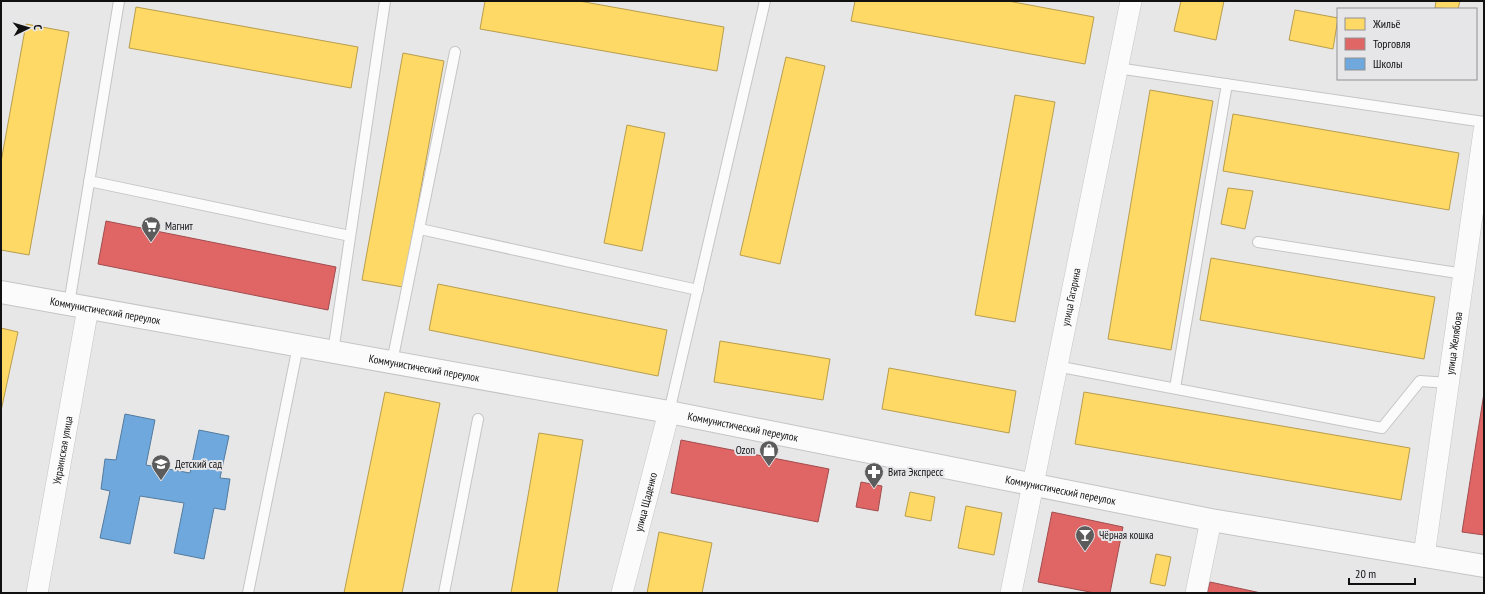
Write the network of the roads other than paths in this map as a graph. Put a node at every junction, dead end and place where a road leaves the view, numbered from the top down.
1 (119, 1) edge
2 (385, 1) edge
3 (765, 1) edge
4 (1131, 1) edge
5 (455, 52) dead end
6 (1117, 68) junction
7 (1227, 84) junction
8 (1484, 122) edge
9 (1484, 132) edge
10 (89, 181) junction
11 (420, 229) junction
12 (350, 236) junction
13 (1258, 242) dead end
14 (1464, 274) junction
15 (698, 290) junction
16 (1, 292) edge
17 (79, 306) junction
18 (298, 346) junction
19 (333, 352) junction
20 (392, 362) junction
21 (1056, 366) junction
22 (1449, 383) junction
23 (1175, 388) junction
24 (670, 412) junction
25 (478, 419) dead end
26 (1033, 484) junction
27 (1211, 520) junction
28 (1424, 556) junction
29 (1484, 566) edge
30 (37, 593) edge
31 (248, 593) edge
32 (444, 593) edge
33 (622, 593) edge
34 (1011, 593) edge
35 (1196, 593) edge

1 - 10 lane
2 - 12 lane
3 - 15 lane
4 - 6 street, улица Гагарина
5 - 11 lane
6 - 7 lane
6 - 21 street, улица Гагарина
7 - 8 lane
7 - 23 lane
9 - 14 street, улица Желябова
10 - 12 lane
10 - 17 lane
11 - 15 lane
11 - 20 lane
12 - 19 lane
13 - 14 lane
14 - 22 street, улица Желябова
15 - 24 lane
16 - 17 street, Коммунистический переулок
17 - 18 street, Коммунистический переулок
17 - 30 street, Украинская улица
18 - 19 street, Коммунистический переулок
18 - 31 lane
19 - 20 street, Коммунистический переулок
20 - 24 street, Коммунистический переулок
21 - 23 lane
21 - 26 street, улица Гагарина
22 - 23 lane
22 - 28 street, улица Желябова
24 - 26 street, Коммунистический переулок
24 - 33 street, улица Щаденко
25 - 32 lane
26 - 27 street, Коммунистический переулок
26 - 34 street, улица Гагарина
27 - 28 street, Коммунистический переулок
27 - 35 street
28 - 29 street, Коммунистический переулок

